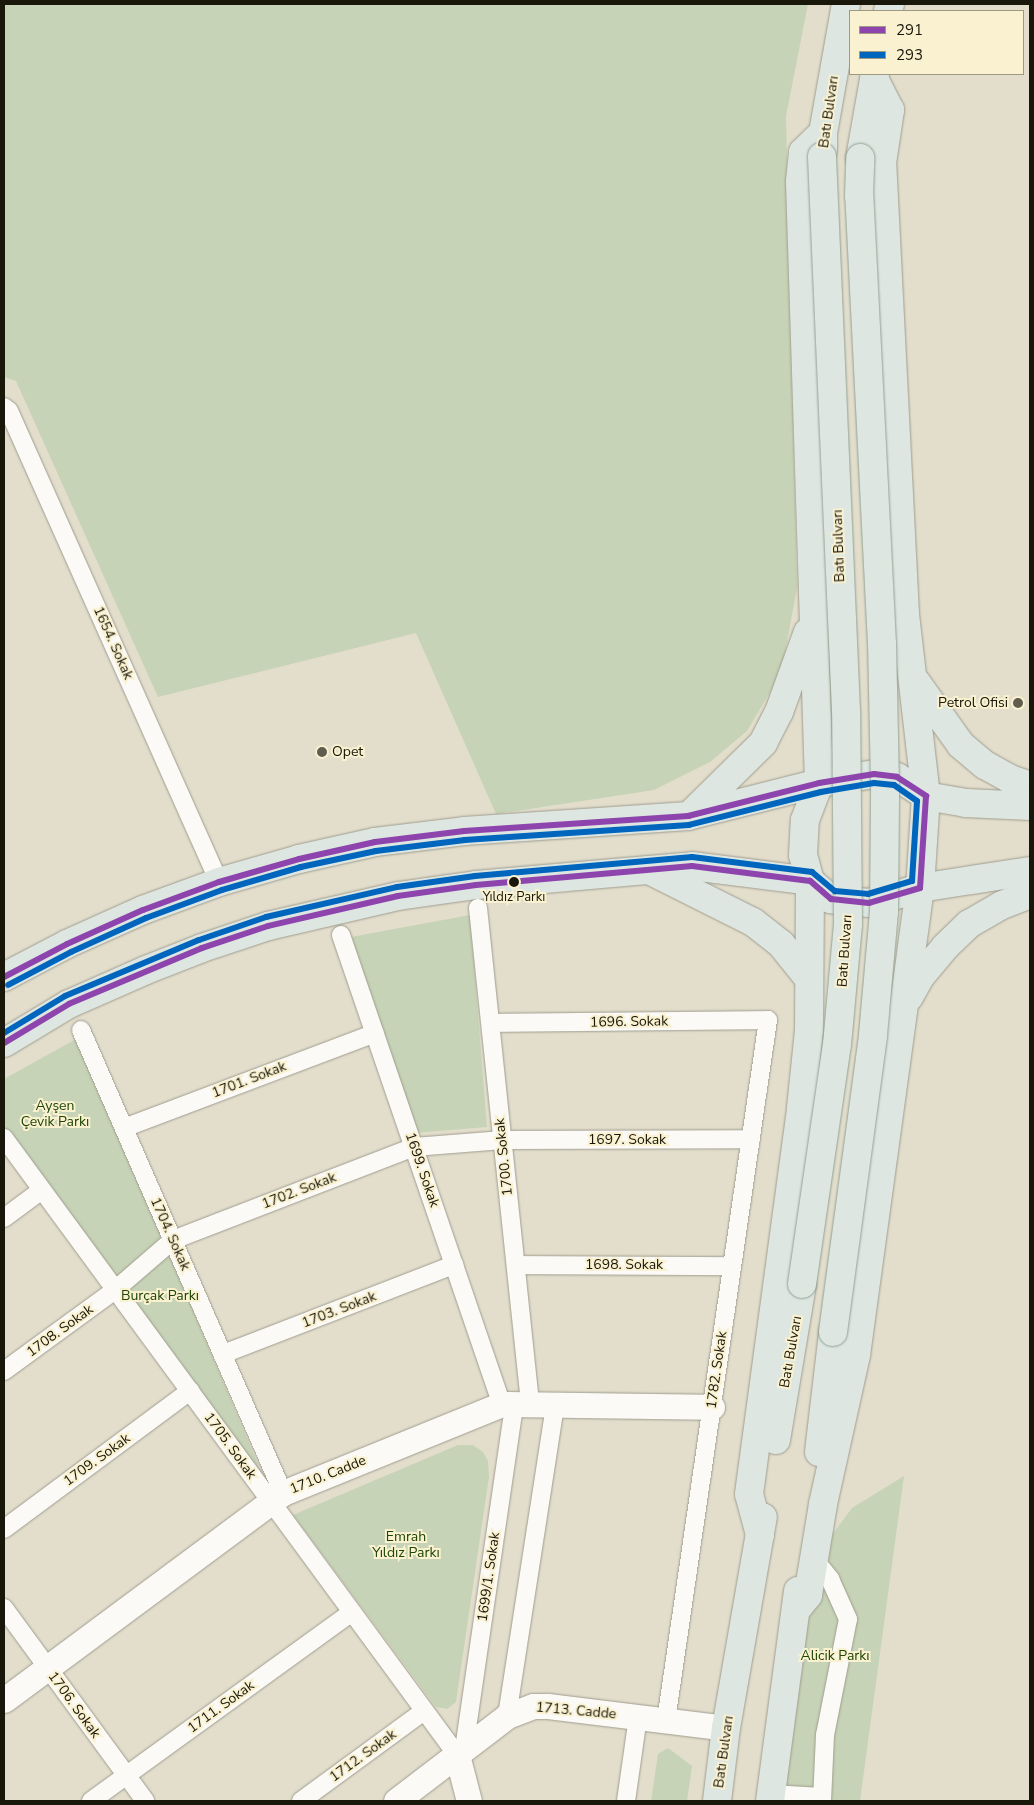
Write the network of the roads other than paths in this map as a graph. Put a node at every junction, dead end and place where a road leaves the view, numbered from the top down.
1 (846, 4) edge
2 (874, 77) edge
3 (823, 145) junction
4 (4, 407) edge
5 (814, 617) junction
6 (914, 679) junction
7 (819, 783) junction
8 (1030, 786) edge
9 (926, 796) junction
10 (1030, 806) edge
11 (688, 816) junction
12 (649, 870) junction
13 (1030, 871) edge
14 (810, 880) junction
15 (219, 882) junction
16 (920, 888) junction
17 (1030, 894) edge
18 (478, 908) dead end
19 (341, 935) dead end
20 (4, 977) edge
21 (809, 979) junction
22 (903, 1007) junction
23 (768, 1020) joint
24 (490, 1023) junction
25 (81, 1030) dead end
26 (375, 1032) junction
27 (4, 1043) edge
28 (124, 1128) junction
29 (4, 1138) edge
30 (751, 1139) junction
31 (503, 1140) junction
32 (414, 1147) junction
33 (42, 1190) junction
34 (4, 1218) edge
35 (173, 1240) junction
36 (516, 1265) junction
37 (454, 1266) junction
38 (732, 1266) junction
39 (115, 1290) junction
40 (223, 1354) junction
41 (4, 1371) edge
42 (190, 1391) junction
43 (525, 1405) junction
44 (712, 1407) junction
45 (277, 1497) junction
46 (4, 1529) edge
47 (760, 1535) junction
48 (814, 1559) junction
49 (4, 1608) edge
50 (796, 1610) junction
51 (352, 1612) junction
52 (47, 1668) junction
53 (4, 1700) edge
54 (424, 1710) junction
55 (507, 1716) junction
56 (638, 1717) junction
57 (666, 1721) junction
58 (726, 1728) junction
59 (460, 1752) junction
60 (126, 1776) junction
61 (770, 1798) edge
62 (822, 1799) edge
63 (91, 1801) edge
64 (145, 1801) edge
65 (301, 1801) edge
66 (396, 1801) edge
67 (469, 1801) edge
68 (626, 1801) edge
69 (717, 1801) edge

1 - 3 main road, Batı Bulvarı
2 - 6 main road
2 - 50 main road, bridge
3 - 5 main road
3 - 47 main road, Batı Bulvarı, bridge
4 - 15 street, 1654. Sokak
5 - 7 main road
5 - 11 main road
6 - 8 main road
6 - 9 main road
7 - 9 main road
7 - 11 main road
7 - 14 main road
9 - 10 main road
9 - 16 main road
11 - 15 main road
12 - 14 main road
12 - 21 main road
12 - 27 main road
13 - 16 main road
14 - 16 main road
14 - 21 main road
15 - 20 main road
16 - 22 main road
17 - 22 main road
18 - 24 street, 1700. Sokak
19 - 26 street, 1699. Sokak
21 - 47 main road
22 - 48 main road
23 - 24 street, 1696. Sokak
23 - 30 street, 1782. Sokak
24 - 31 street, 1700. Sokak
25 - 28 street, 1704. Sokak
26 - 28 street, 1701. Sokak
26 - 32 street, 1699. Sokak
28 - 35 street, 1704. Sokak
29 - 33 street, 1705. Sokak
30 - 31 street, 1697. Sokak
30 - 38 street, 1782. Sokak
31 - 32 street, 1702. Sokak
31 - 36 street, 1700. Sokak
32 - 35 street, 1702. Sokak
32 - 37 street, 1699. Sokak
33 - 34 street
33 - 39 street, 1705. Sokak
35 - 39 street, 1702. Sokak
35 - 40 street, 1704. Sokak
36 - 38 street, 1698. Sokak
36 - 43 street, 1700. Sokak
37 - 40 street, 1703. Sokak
37 - 43 street, 1699. Sokak
38 - 44 street, 1782. Sokak
39 - 41 street, 1708. Sokak
39 - 42 street, 1705. Sokak
40 - 45 street, 1704. Sokak
42 - 45 street, 1705. Sokak
42 - 46 street, 1709. Sokak
43 - 44 street, 1710. Cadde
43 - 45 street, 1710. Cadde
43 - 55 street
43 - 59 street, 1699/1. Sokak
44 - 57 street, 1782. Sokak
45 - 51 street, 1705. Sokak
45 - 52 street, 1710. Cadde
47 - 58 main road, Batı Bulvarı
48 - 50 main road
48 - 62 street
49 - 52 street, 1706. Sokak
50 - 61 main road
51 - 54 street, 1705. Sokak
51 - 60 street, 1711. Sokak
52 - 53 street, 1710. Cadde
52 - 60 street, 1706. Sokak
54 - 59 street, 1705. Sokak
54 - 65 street, 1712. Sokak
55 - 56 street, 1713. Cadde
55 - 59 street, 1713. Cadde
56 - 57 street, 1713. Cadde
56 - 68 street
57 - 58 street, 1713. Cadde
58 - 69 main road, Batı Bulvarı
59 - 66 street, 1713. Cadde
59 - 67 street
60 - 63 street, 1711. Sokak
60 - 64 street, 1706. Sokak
61 - 62 street

